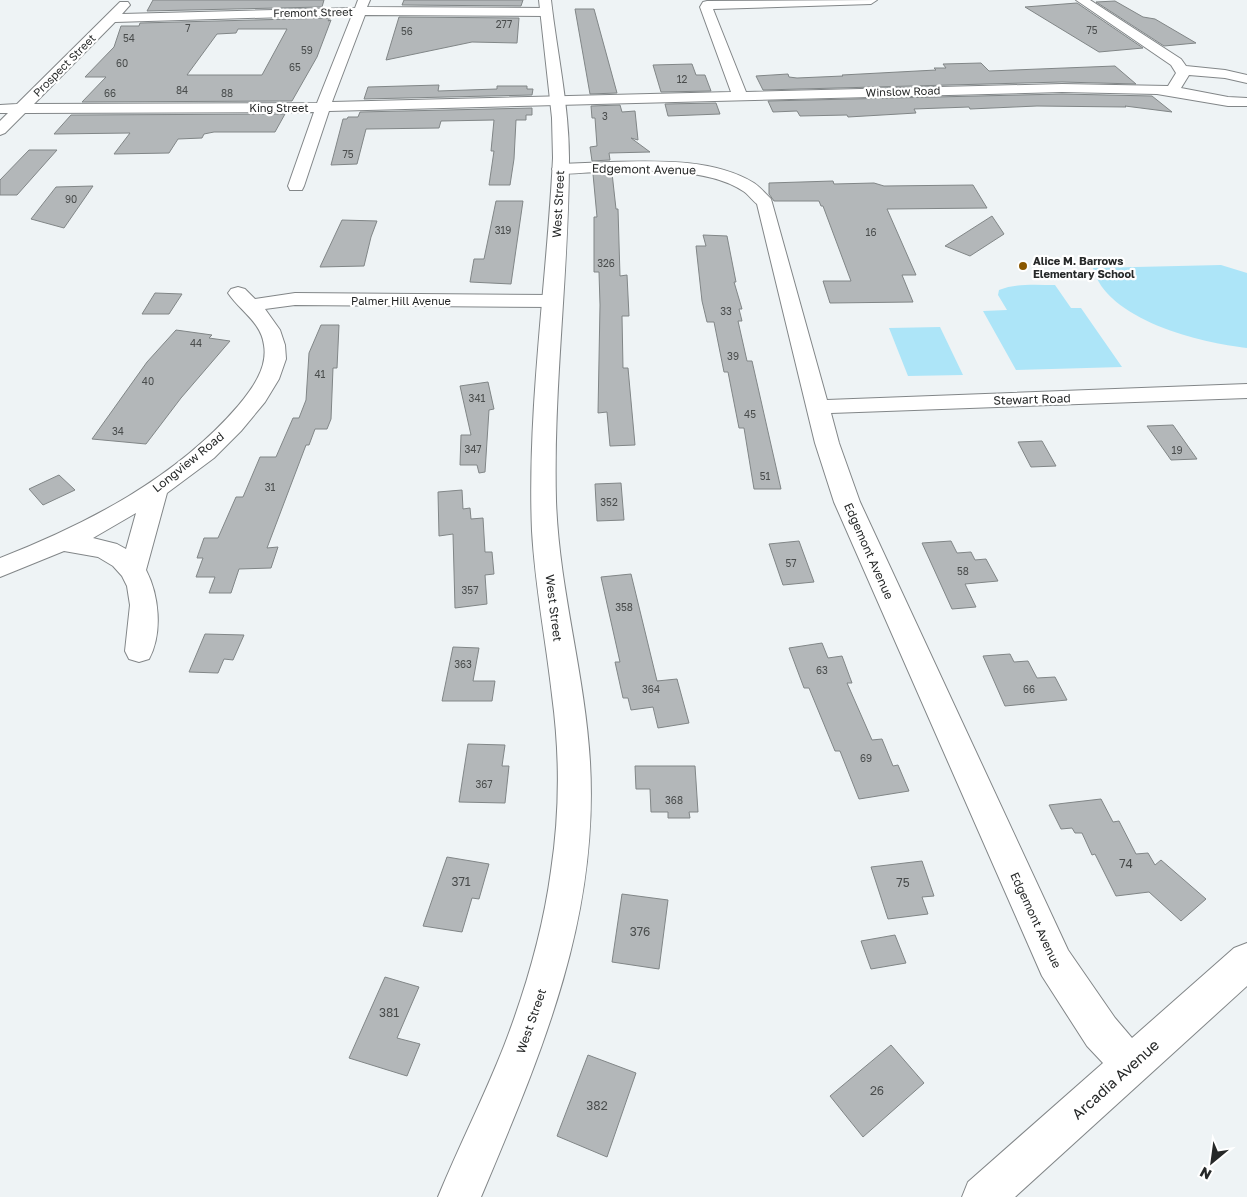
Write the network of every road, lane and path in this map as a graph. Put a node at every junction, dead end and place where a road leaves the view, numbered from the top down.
1 (129, 0) edge
2 (871, 0) edge
3 (1082, 0) edge
4 (362, 5) edge
5 (545, 6) edge
6 (111, 18) junction
7 (1182, 70) junction
8 (1247, 80) edge
9 (1172, 92) junction
10 (740, 96) junction
11 (559, 100) junction
12 (1247, 102) edge
13 (323, 107) junction
14 (0, 108) edge
15 (21, 108) junction
16 (0, 130) edge
17 (560, 169) junction
18 (296, 186) dead end
19 (244, 299) joint
20 (553, 301) junction
21 (1247, 391) edge
22 (818, 407) junction
23 (156, 489) junction
24 (61, 542) junction
25 (0, 568) edge
26 (133, 569) junction
27 (139, 651) dead end
28 (1247, 961) edge
29 (1130, 1065) junction
30 (459, 1197) edge
31 (983, 1197) edge

1 - 6 street, Prospect Street
2 - 10 street
3 - 7 street
4 - 5 street, Fremont Street
4 - 6 street, Fremont Street
4 - 13 street
5 - 11 street, West Street
6 - 15 street, Prospect Street
7 - 8 street
7 - 9 street
9 - 10 street, Winslow Road
9 - 12 street, Winslow Road
10 - 11 street, Winslow Road
11 - 13 street, King Street
11 - 17 street, West Street
13 - 15 street, King Street
13 - 18 street
14 - 15 street, King Street
15 - 16 street, Prospect Street
17 - 20 street, West Street
17 - 22 street, Edgemont Avenue
19 - 20 street, Palmer Hill Avenue
19 - 23 street, Longview Road
20 - 30 street, West Street
21 - 22 street, Stewart Road
22 - 29 street, Edgemont Avenue
23 - 24 street, Longview Road
23 - 26 street
24 - 25 street, Longview Road
24 - 26 street
26 - 27 street
28 - 29 street, Arcadia Avenue
29 - 31 street, Arcadia Avenue

